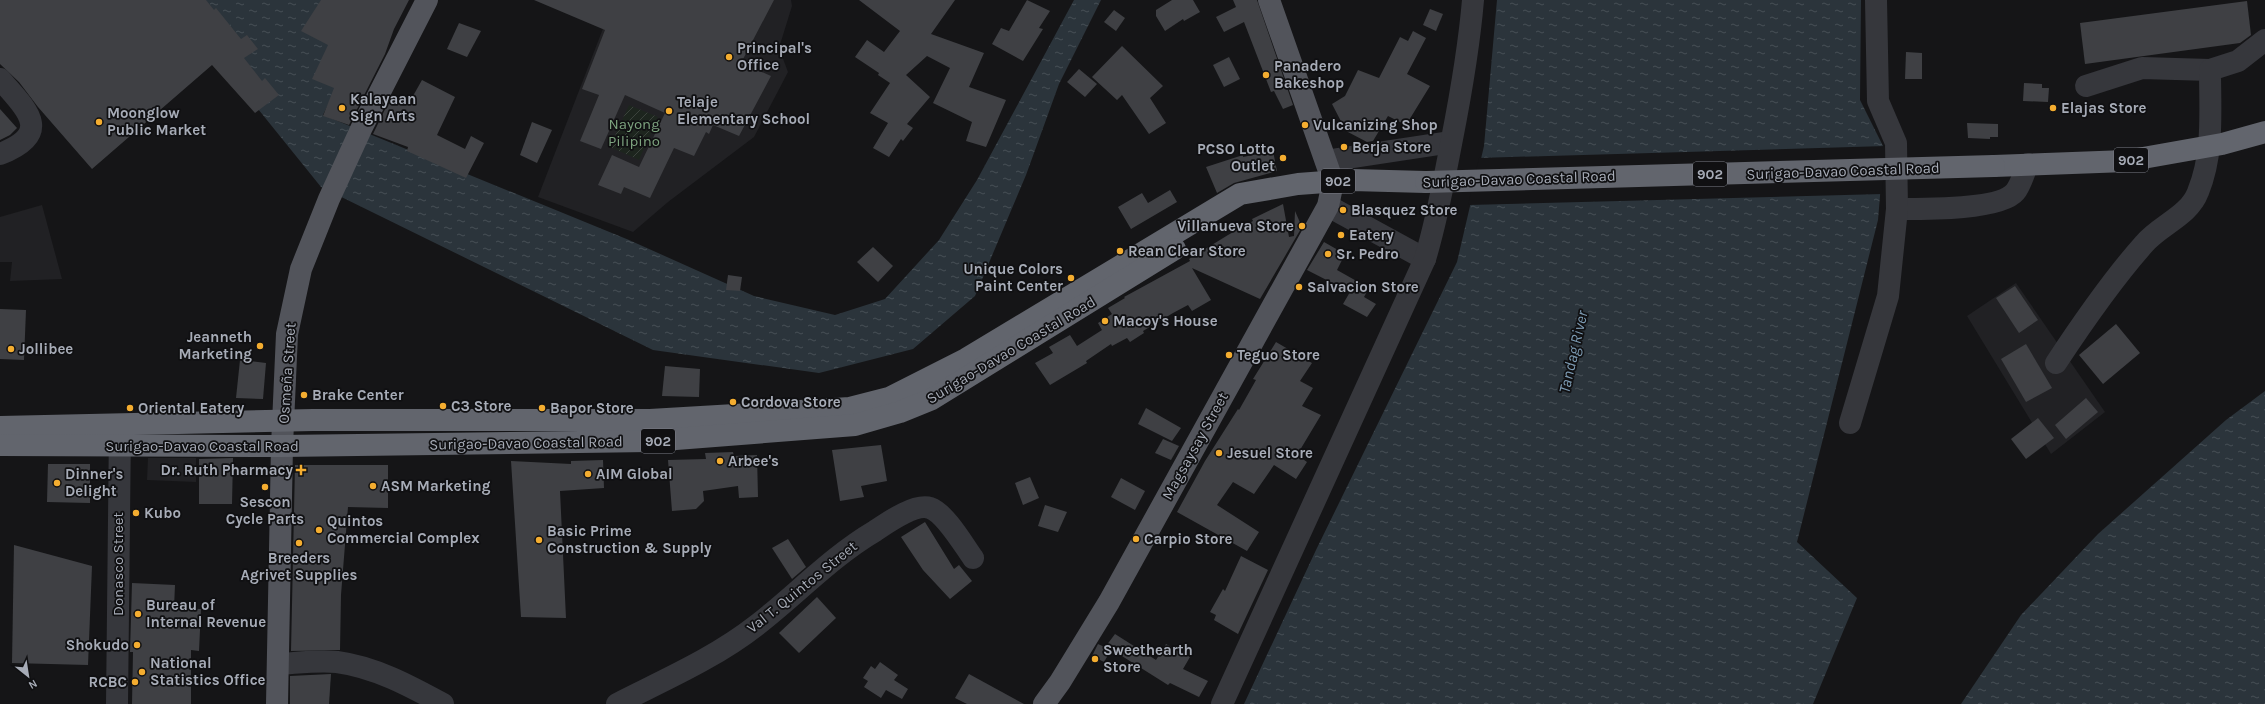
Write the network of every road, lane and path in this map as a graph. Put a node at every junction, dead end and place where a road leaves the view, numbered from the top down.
1 (427, 0) edge
2 (1269, 0) edge
3 (1473, 0) edge
4 (1876, 0) edge
5 (2265, 40) edge
6 (2210, 70) junction
7 (0, 79) edge
8 (2086, 86) dead end
9 (2265, 132) edge
10 (1451, 142) junction
11 (2210, 146) junction
12 (0, 154) edge
13 (1326, 161) junction
14 (2028, 164) junction
15 (1333, 182) junction
16 (1328, 206) junction
17 (1897, 209) junction
18 (1425, 259) junction
19 (2056, 363) dead end
20 (948, 379) junction
21 (650, 420) junction
22 (283, 421) junction
23 (1850, 423) dead end
24 (0, 427) edge
25 (120, 435) junction
26 (650, 441) junction
27 (0, 445) edge
28 (282, 446) junction
29 (973, 558) dead end
30 (278, 664) junction
31 (1060, 682) junction
32 (117, 704) edge
33 (277, 704) edge
34 (443, 704) edge
35 (617, 704) edge
36 (1044, 704) edge
37 (1054, 704) edge
38 (1222, 704) edge

1 - 22 main road, Osmeña Street
2 - 13 main road
3 - 10 street
4 - 17 street
5 - 6 street
6 - 8 street
6 - 11 street
7 - 12 street
9 - 11 highway, Surigao-Davao Coastal Road / 902
10 - 13 street
10 - 18 street
11 - 14 highway, Surigao-Davao Coastal Road / 902
11 - 19 street
13 - 15 main road
14 - 15 highway, Surigao-Davao Coastal Road / 902, bridge
14 - 17 street
15 - 16 main road, Magsaysay Street
15 - 20 highway, Surigao-Davao Coastal Road / 902
16 - 18 street
16 - 31 main road, Magsaysay Street
17 - 23 street
18 - 38 street
20 - 21 highway, Surigao-Davao Coastal Road / 902
20 - 26 highway, Surigao-Davao Coastal Road / 902
21 - 22 highway, Surigao-Davao Coastal Road / 902
21 - 26 highway
22 - 25 highway, Surigao-Davao Coastal Road / 902
22 - 28 main road, Osmeña Street
24 - 25 highway, Surigao-Davao Coastal Road / 902
25 - 27 highway, Surigao-Davao Coastal Road / 902
25 - 28 highway, Surigao-Davao Coastal Road / 902
25 - 32 street, Donasco Street
26 - 28 highway, Surigao-Davao Coastal Road / 902
28 - 30 main road, Osmeña Street
29 - 35 street, Val T. Quintos Street
30 - 33 main road, Osmeña Street
30 - 34 street
31 - 36 main road, Magsaysay Street
31 - 37 street

